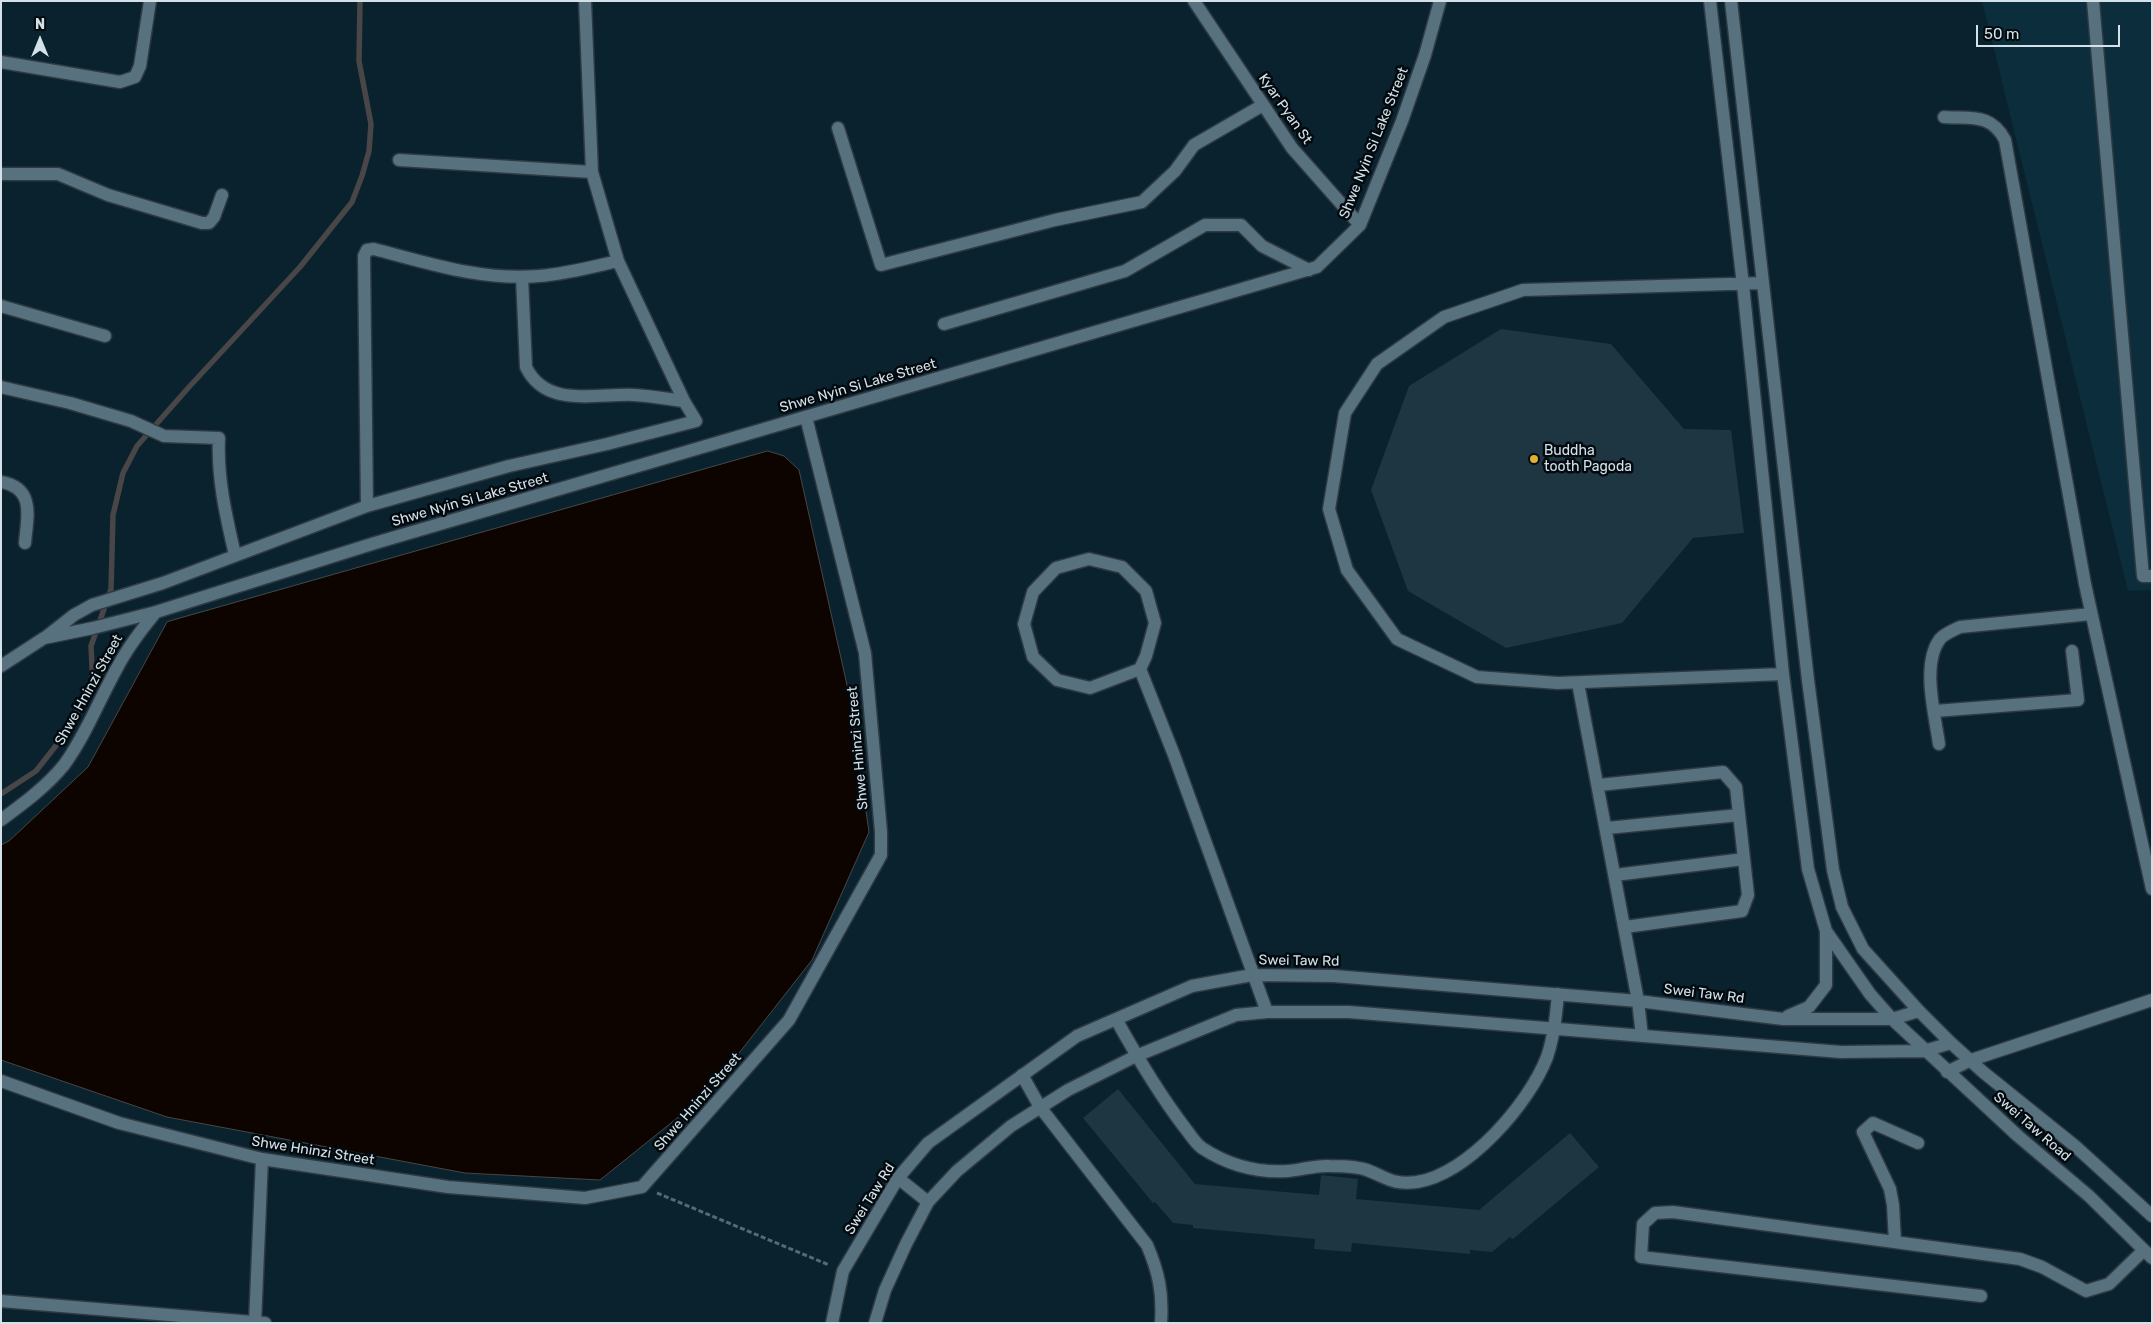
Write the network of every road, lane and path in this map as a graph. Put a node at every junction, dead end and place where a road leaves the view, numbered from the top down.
1 (150, 1) edge
2 (585, 1) edge
3 (1194, 1) edge
4 (1440, 1) edge
5 (1710, 1) edge
6 (1731, 1) edge
7 (2093, 1) edge
8 (1, 62) edge
9 (1264, 105) junction
10 (1944, 117) dead end
11 (838, 128) dead end
12 (399, 160) dead end
13 (592, 172) junction
14 (1, 174) edge
15 (222, 195) dead end
16 (1360, 225) junction
17 (618, 261) junction
18 (1309, 270) junction
19 (522, 277) junction
20 (1763, 283) junction
21 (1743, 285) junction
22 (1, 306) edge
23 (944, 324) dead end
24 (105, 336) dead end
25 (1, 387) edge
26 (684, 401) junction
27 (806, 417) junction
28 (1, 482) edge
29 (367, 506) junction
30 (25, 543) dead end
31 (235, 555) junction
32 (2152, 576) edge
33 (156, 612) junction
34 (2091, 614) junction
35 (44, 638) junction
36 (2072, 650) dead end
37 (1, 666) edge
38 (1140, 669) junction
39 (1783, 674) junction
40 (1578, 683) junction
41 (1935, 711) junction
42 (1938, 744) dead end
43 (1599, 785) junction
44 (1739, 815) junction
45 (1, 820) edge
46 (1607, 828) junction
47 (1744, 859) junction
48 (1615, 875) junction
49 (2152, 889) edge
50 (1625, 927) junction
51 (1826, 931) junction
52 (1252, 975) junction
53 (1558, 994) junction
54 (2152, 1000) edge
55 (1638, 1001) junction
56 (1919, 1011) junction
57 (1267, 1012) junction
58 (1116, 1019) junction
59 (1783, 1019) junction
60 (1892, 1019) junction
61 (1555, 1030) junction
62 (1642, 1036) junction
63 (1951, 1043) junction
64 (1924, 1051) junction
65 (1136, 1056) junction
66 (1971, 1060) junction
67 (1947, 1072) junction
68 (1022, 1075) junction
69 (1, 1081) edge
70 (1040, 1107) junction
71 (1918, 1143) dead end
72 (262, 1159) junction
73 (898, 1178) junction
74 (642, 1187) junction
75 (928, 1202) junction
76 (2152, 1216) edge
77 (1895, 1242) junction
78 (2148, 1254) edge
79 (843, 1271) junction
80 (1981, 1296) dead end
81 (1, 1301) edge
82 (258, 1322) edge
83 (832, 1323) edge
84 (875, 1323) edge
85 (1161, 1323) edge

1 - 8 street
2 - 13 street
3 - 9 street, Kyar Pyan St
4 - 16 street, Shwe Nyin Si Lake Street
5 - 21 street
6 - 20 street, Swei Taw Road
7 - 32 street
9 - 11 street
9 - 16 street, Kyar Pyan St
10 - 34 street
12 - 13 street
13 - 17 street
14 - 15 street
16 - 18 street, Shwe Nyin Si Lake Street
17 - 19 street
17 - 26 street
18 - 23 street
18 - 27 street, Shwe Nyin Si Lake Street
19 - 26 street
19 - 29 street
20 - 21 street
20 - 56 street, Swei Taw Road
21 - 39 street
21 - 40 street
22 - 24 street
25 - 31 street
26 - 29 street
27 - 33 street, Shwe Nyin Si Lake Street
27 - 74 street, Shwe Hninzi Street
28 - 30 street
29 - 31 street
31 - 35 street
33 - 35 street, Shwe Nyin Si Lake Street
33 - 45 street, Shwe Hninzi Street
34 - 41 street
34 - 49 street
35 - 37 street
36 - 41 street
38 - 38 street
38 - 52 street
39 - 40 street
39 - 51 street
40 - 43 street
41 - 42 street
43 - 44 street
43 - 46 street
44 - 46 street
44 - 47 street
46 - 48 street
47 - 48 street
47 - 50 street
48 - 50 street
50 - 55 street
51 - 59 street
51 - 60 street, Swei Taw Road
52 - 53 street, Swei Taw Rd
52 - 57 street
52 - 58 street, Swei Taw Rd
53 - 55 street, Swei Taw Rd
53 - 61 street
54 - 66 street
55 - 59 street, Swei Taw Rd
55 - 62 street
56 - 60 street, Swei Taw Rd
56 - 63 street, Swei Taw Road
57 - 61 street
57 - 65 street
58 - 65 street
58 - 68 street, Swei Taw Rd
59 - 60 street, Swei Taw Rd
60 - 64 street, Swei Taw Road
61 - 62 street
61 - 65 street
62 - 64 street
63 - 64 street
63 - 66 street, Swei Taw Road
64 - 67 street, Swei Taw Road
65 - 70 street
66 - 67 street
66 - 76 street, Swei Taw Road
67 - 78 street, Swei Taw Road
68 - 70 street
68 - 73 street, Swei Taw Rd
69 - 72 street, Shwe Hninzi Street
70 - 75 street
70 - 85 street
71 - 77 street
72 - 74 street, Shwe Hninzi Street
72 - 82 street
73 - 75 street
73 - 79 street, Swei Taw Rd
74 - 79 path
75 - 84 street
77 - 78 street
77 - 80 street
79 - 83 street, Swei Taw Rd
81 - 82 street

